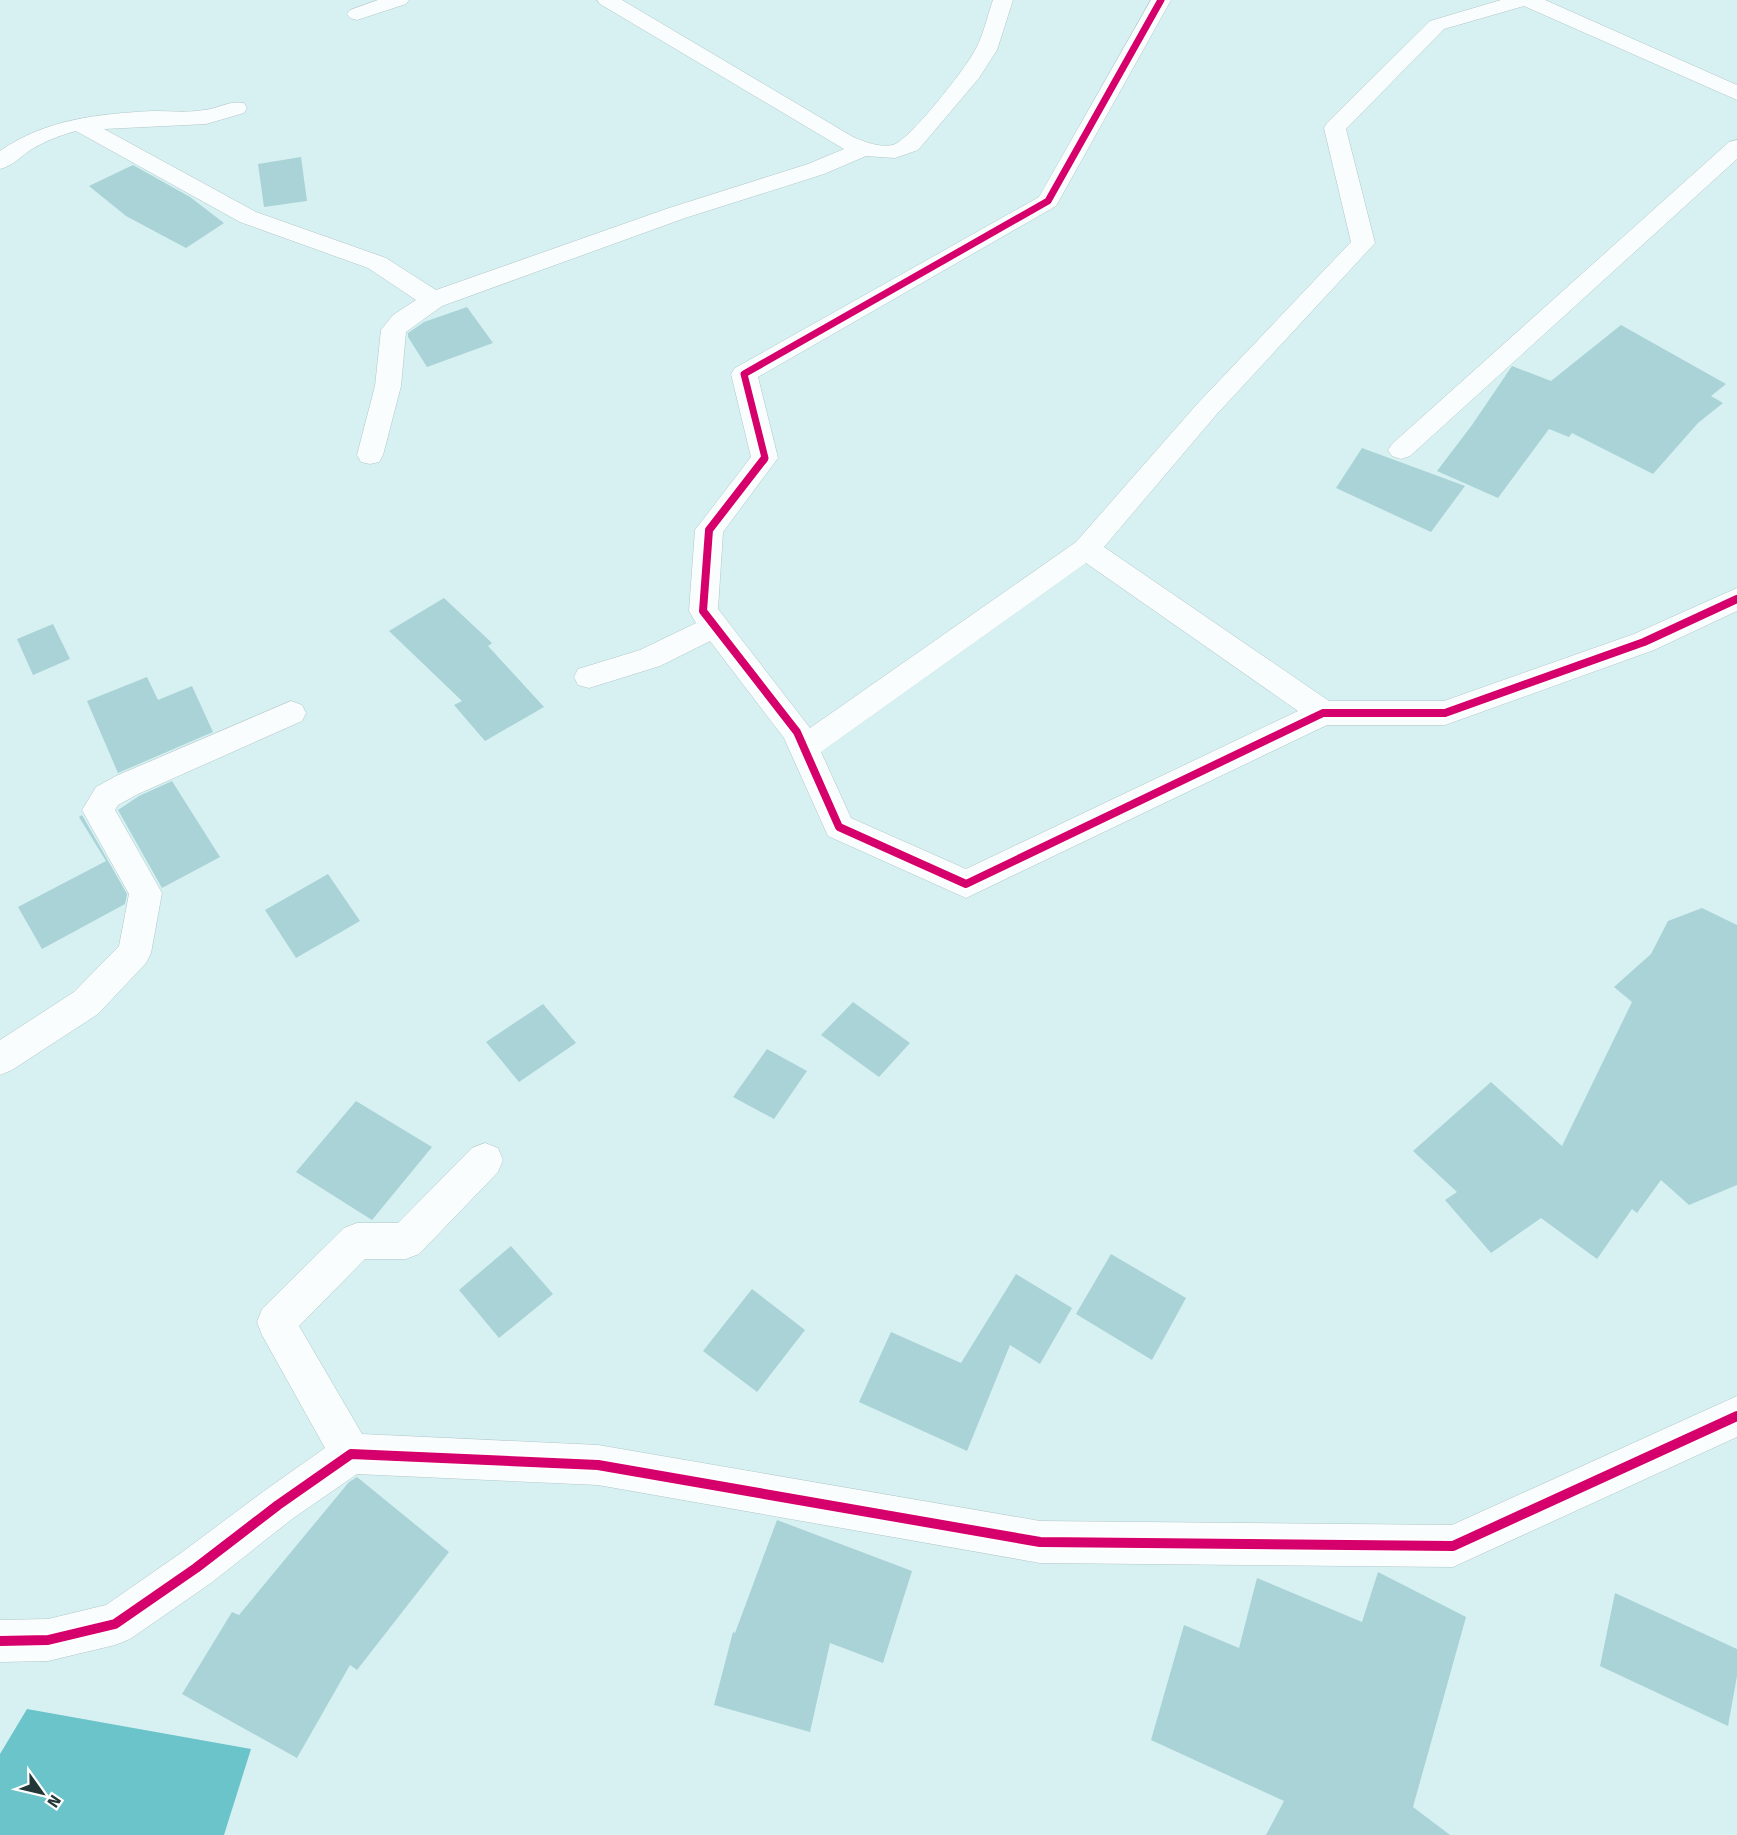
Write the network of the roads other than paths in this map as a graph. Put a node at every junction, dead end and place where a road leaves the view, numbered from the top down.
1 (399, 0) edge
2 (607, 0) edge
3 (1003, 0) edge
4 (1161, 0) edge
5 (1523, 0) edge
6 (1528, 0) edge
7 (357, 14) dead end
8 (1737, 93) edge
9 (236, 108) dead end
10 (79, 124) junction
11 (1737, 147) edge
12 (864, 149) junction
13 (0, 162) edge
14 (433, 300) junction
15 (1401, 450) dead end
16 (370, 455) dead end
17 (1086, 549) junction
18 (1737, 599) edge
19 (715, 626) junction
20 (589, 677) dead end
21 (291, 713) dead end
22 (1323, 713) junction
23 (804, 748) junction
24 (0, 1059) edge
25 (485, 1160) dead end
26 (1737, 1416) edge
27 (351, 1454) junction
28 (0, 1641) edge

1 - 7 street
2 - 12 street
3 - 12 street
4 - 19 street
5 - 17 street
6 - 8 street
9 - 10 street
10 - 13 street
10 - 14 street
11 - 15 street
12 - 14 street
14 - 16 street
17 - 22 street
17 - 23 street
18 - 22 street
19 - 20 street
19 - 23 street
21 - 24 street
22 - 23 street
25 - 27 street
26 - 27 street
27 - 28 street

